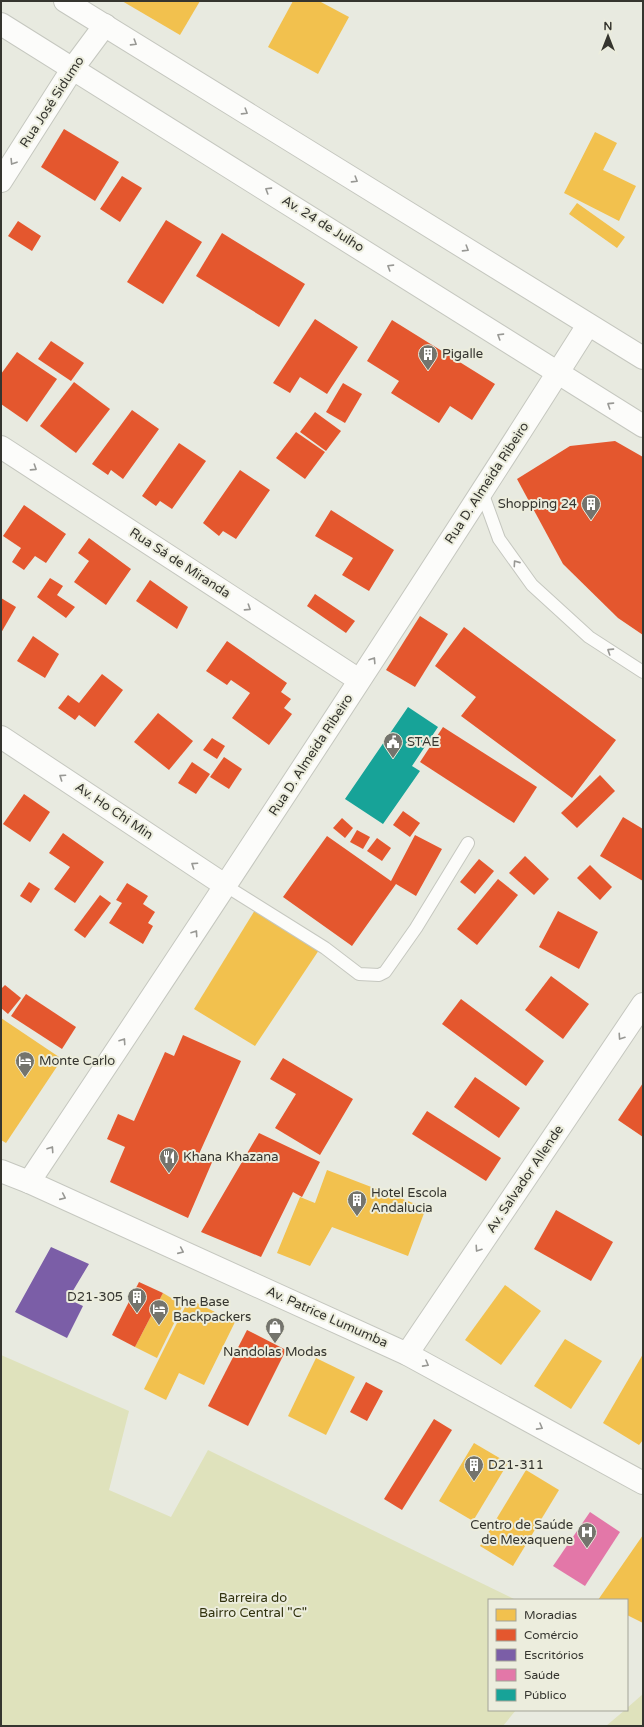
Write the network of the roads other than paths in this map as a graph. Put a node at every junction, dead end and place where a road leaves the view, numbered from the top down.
1 (65, 1) edge
2 (1, 24) edge
3 (105, 25) junction
4 (73, 68) junction
5 (1, 181) edge
6 (588, 325) junction
7 (643, 358) edge
8 (558, 372) junction
9 (643, 426) edge
10 (1, 447) edge
11 (482, 492) junction
12 (643, 672) edge
13 (360, 680) junction
14 (1, 737) edge
15 (468, 843) dead end
16 (226, 886) junction
17 (643, 1004) edge
18 (1, 1171) edge
19 (29, 1182) junction
20 (407, 1354) junction
21 (643, 1483) edge

1 - 3 street
2 - 4 street, Av. 24 de Julho
3 - 4 street, Rua José Sidumo
3 -> 6 street
4 -> 5 street, Rua José Sidumo
8 -> 4 street, Av. 24 de Julho
6 - 7 street
6 - 8 street, Rua D. Almeida Ribeiro
9 -> 8 street, Av. 24 de Julho
8 - 11 street, Rua D. Almeida Ribeiro
10 -> 13 street, Rua Sá de Miranda
12 -> 11 lane
13 -> 11 street, Rua D. Almeida Ribeiro
13 - 16 street, Rua D. Almeida Ribeiro
16 -> 14 street, Av. Ho Chi Min
15 - 16 lane
19 -> 16 street, Rua D. Almeida Ribeiro
17 -> 20 street, Av. Salvador Allende
18 - 19 street, Av. Patrice Lumumba
19 -> 20 street, Av. Patrice Lumumba
20 -> 21 street, Av. Patrice Lumumba

